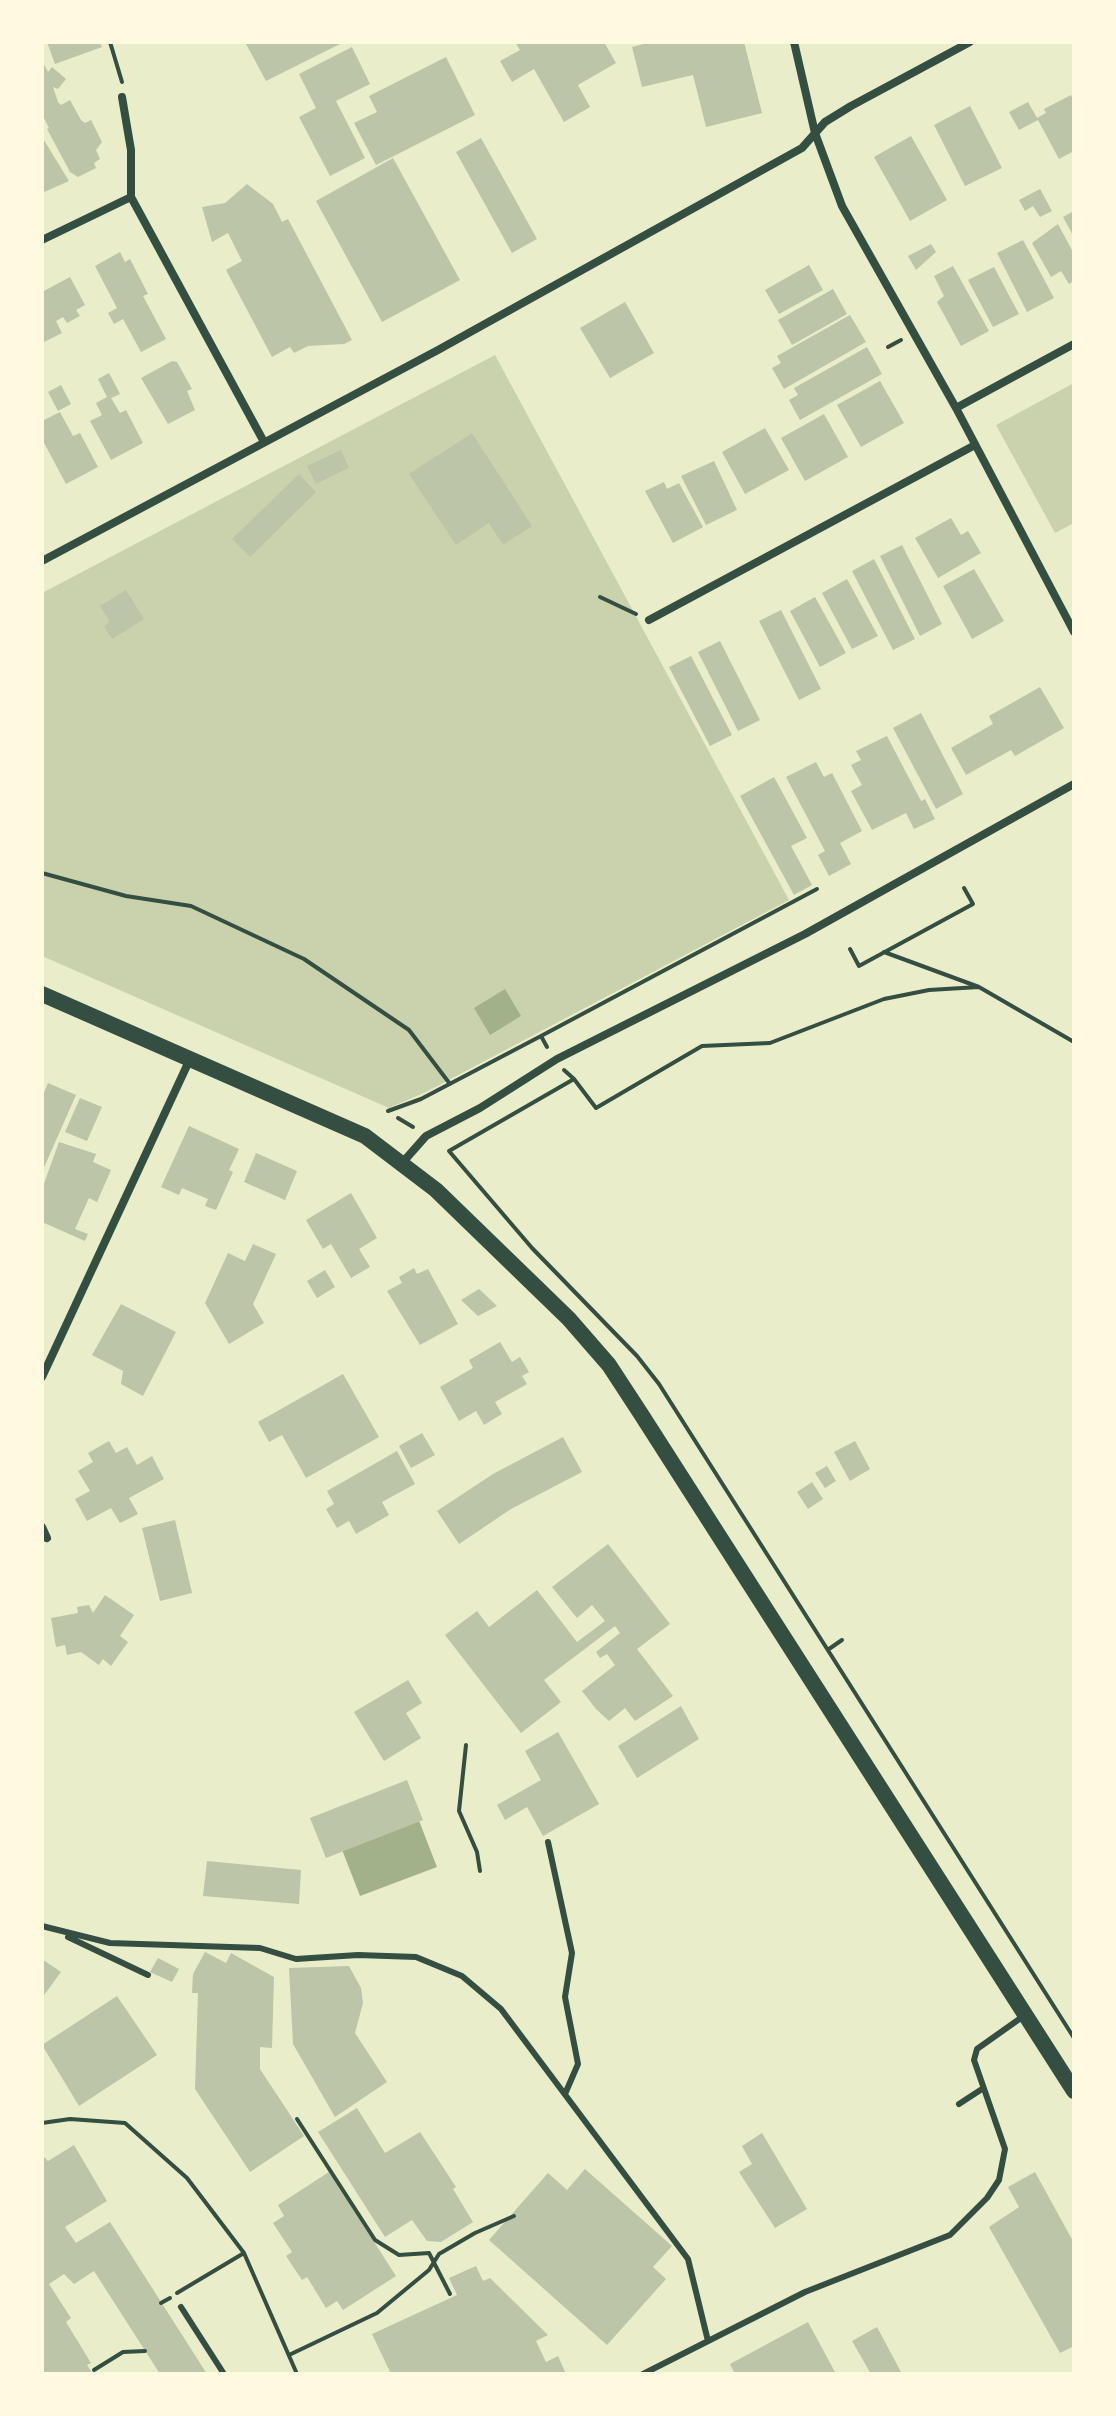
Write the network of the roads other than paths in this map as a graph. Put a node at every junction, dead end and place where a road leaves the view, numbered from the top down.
1 (794, 42) edge
2 (970, 42) edge
3 (122, 97) road end
4 (815, 133) junction
5 (131, 197) junction
6 (42, 240) edge
7 (1074, 344) edge
8 (956, 408) junction
9 (264, 442) junction
10 (975, 445) junction
11 (42, 561) edge
12 (649, 620) dead end
13 (1074, 632) edge
14 (1074, 784) edge
15 (42, 994) edge
16 (191, 1058) junction
17 (403, 1162) junction
18 (42, 1377) edge
19 (42, 1527) edge
20 (47, 1538) dead end
21 (548, 1842) dead end
22 (42, 1926) edge
23 (58, 1932) junction
24 (148, 1975) dead end
25 (1025, 2015) junction
26 (982, 2089) junction
27 (1074, 2091) edge
28 (565, 2094) junction
29 (959, 2104) dead end
30 (181, 2307) dead end
31 (708, 2341) junction
32 (224, 2374) edge
33 (643, 2374) edge

1 - 4 street
2 - 4 street
3 - 5 street
4 - 8 street
4 - 9 street
5 - 6 street
5 - 9 street
7 - 8 street
8 - 10 street
9 - 11 street
10 - 12 street
10 - 13 street
14 - 17 street
15 - 16 main road
16 - 17 main road
16 - 18 street
17 - 25 main road
19 - 20 street
21 - 28 lane
22 - 23 lane
23 - 24 lane
23 - 28 lane
25 - 26 lane
25 - 27 main road
26 - 29 lane
26 - 31 lane
28 - 31 lane
30 - 32 lane
31 - 33 lane

